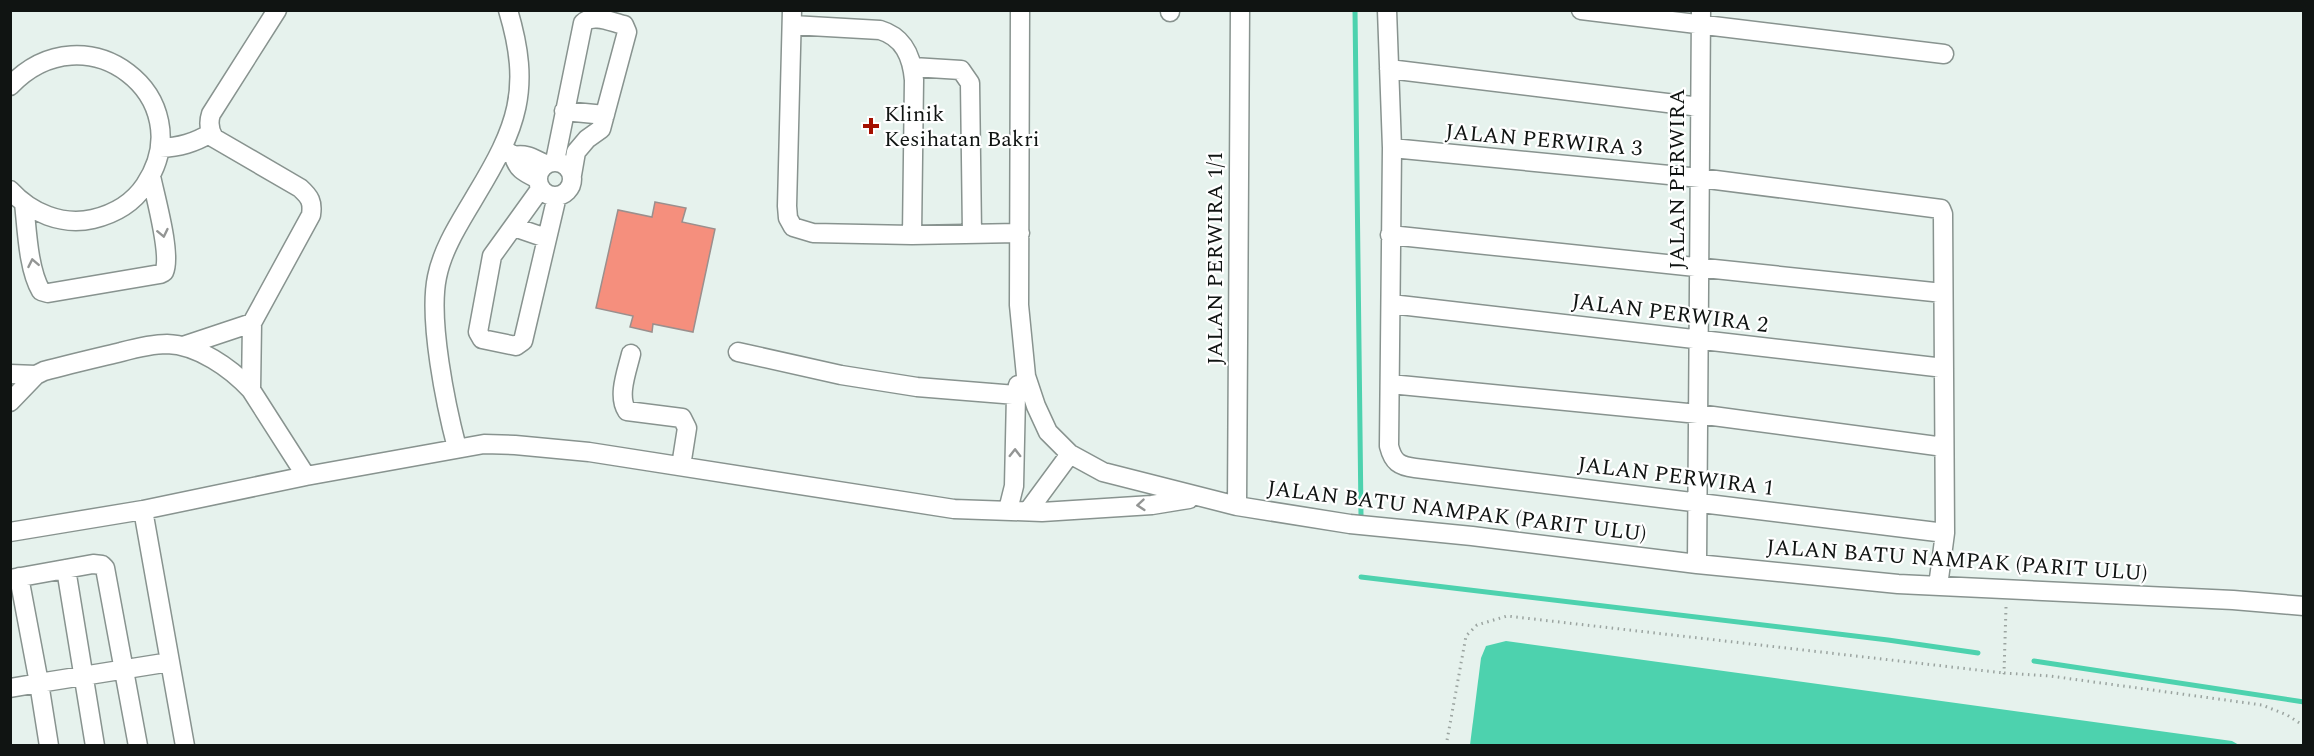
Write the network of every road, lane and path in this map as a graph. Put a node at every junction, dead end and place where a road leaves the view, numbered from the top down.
1 (277, 10) edge
2 (508, 10) edge
3 (1020, 10) edge
4 (1240, 10) edge
5 (1387, 10) edge
6 (1581, 10) edge
7 (792, 18) edge
8 (1701, 18) edge
9 (1944, 54) dead end
10 (913, 67) junction
11 (1389, 69) junction
12 (10, 86) edge
13 (1700, 107) junction
14 (564, 111) junction
15 (604, 115) junction
16 (211, 133) junction
17 (160, 148) junction
18 (1392, 148) junction
19 (508, 152) junction
20 (545, 173) junction
21 (572, 175) junction
22 (150, 176) junction
23 (1700, 178) junction
24 (10, 190) edge
25 (557, 196) junction
26 (24, 203) junction
27 (514, 226) junction
28 (1020, 232) junction
29 (972, 234) junction
30 (912, 235) junction
31 (1390, 235) junction
32 (546, 238) junction
33 (1699, 267) junction
34 (1943, 293) junction
35 (1391, 304) junction
36 (252, 323) junction
37 (1699, 339) junction
38 (183, 346) junction
39 (738, 352) dead end
40 (631, 354) dead end
41 (1024, 357) junction
42 (1944, 368) junction
43 (10, 374) edge
44 (36, 375) junction
45 (1390, 384) junction
46 (251, 390) junction
47 (1016, 395) junction
48 (10, 402) edge
49 (1698, 414) junction
50 (1944, 447) junction
51 (458, 448) junction
52 (1070, 454) junction
53 (681, 466) junction
54 (306, 476) junction
55 (1199, 497) junction
56 (1697, 501) junction
57 (1237, 506) junction
58 (142, 510) junction
59 (1008, 510) junction
60 (1028, 511) junction
61 (10, 532) edge
62 (1945, 533) junction
63 (1697, 564) junction
64 (66, 569) junction
65 (15, 578) edge
66 (1938, 586) junction
67 (2007, 590) junction
68 (2304, 606) edge
69 (171, 662) junction
70 (124, 669) junction
71 (2004, 673) junction
72 (84, 676) junction
73 (39, 683) junction
74 (10, 688) edge
75 (2304, 726) edge
76 (49, 746) edge
77 (95, 746) edge
78 (138, 746) edge
79 (185, 746) edge
80 (1446, 746) edge

1 - 16 street
2 - 19 street
3 - 28 street, JALAN BATU NAMPAK (PARIT ULU)
4 - 57 street, JALAN PERWIRA 1/1
5 - 11 street
6 - 8 street
7 - 10 street
7 - 30 street
8 - 9 street
8 - 13 street, JALAN PERWIRA
10 - 29 street
10 - 30 street
11 - 13 street
11 - 18 street
12 - 17 street
13 - 23 street, JALAN PERWIRA
14 - 15 street
14 - 15 street
14 - 20 street
15 - 21 street
16 - 17 street
16 - 36 street
17 - 22 street
18 - 23 street, JALAN PERWIRA 3
18 - 31 street
19 - 20 street
19 - 51 street
20 - 21 street
20 - 25 street
20 - 27 street
21 - 25 street
22 - 26 street
22 -> 26 street
23 - 33 street, JALAN PERWIRA
23 - 34 street, JALAN PERWIRA 3
24 - 26 street
25 - 32 street
27 - 32 street
27 - 32 street
28 - 29 street
28 - 41 street, JALAN BATU NAMPAK (PARIT ULU)
29 - 30 street
31 - 33 street
31 - 35 street
33 - 34 street
33 - 37 street, JALAN PERWIRA
34 - 42 street
35 - 37 street, JALAN PERWIRA 2
35 - 45 street
36 - 38 street
36 - 46 street
37 - 42 street, JALAN PERWIRA 2
37 - 49 street, JALAN PERWIRA
38 - 44 street
38 - 46 street
39 - 47 street
40 - 53 street
41 - 47 street
41 - 52 street, JALAN BATU NAMPAK (PARIT ULU)
42 - 50 street
43 - 44 street
44 - 48 street
45 - 49 street
45 - 56 street, JALAN PERWIRA 1
46 - 54 street
59 -> 47 street
49 - 50 street
49 - 56 street, JALAN PERWIRA
50 - 62 street
51 - 53 street
51 - 54 street
52 - 55 street, JALAN BATU NAMPAK (PARIT ULU)
52 - 60 street
53 - 59 street
54 - 58 street
55 - 57 street, JALAN BATU NAMPAK (PARIT ULU)
55 -> 60 street
56 - 62 street, JALAN PERWIRA 1
56 - 63 street, JALAN PERWIRA
57 - 63 street, JALAN BATU NAMPAK (PARIT ULU)
58 - 61 street
58 - 69 street
59 - 60 street
62 - 66 street
63 - 66 street, JALAN BATU NAMPAK (PARIT ULU)
64 - 65 street
64 - 70 street
64 - 72 street
65 - 73 street
66 - 67 street, JALAN BATU NAMPAK (PARIT ULU)
67 - 68 street, JALAN BATU NAMPAK (PARIT ULU)
67 - 71 path
69 - 70 street
69 - 79 street
70 - 72 street
70 - 78 street
71 - 75 path
71 - 80 path
72 - 73 street
72 - 77 street
73 - 74 street
73 - 76 street

